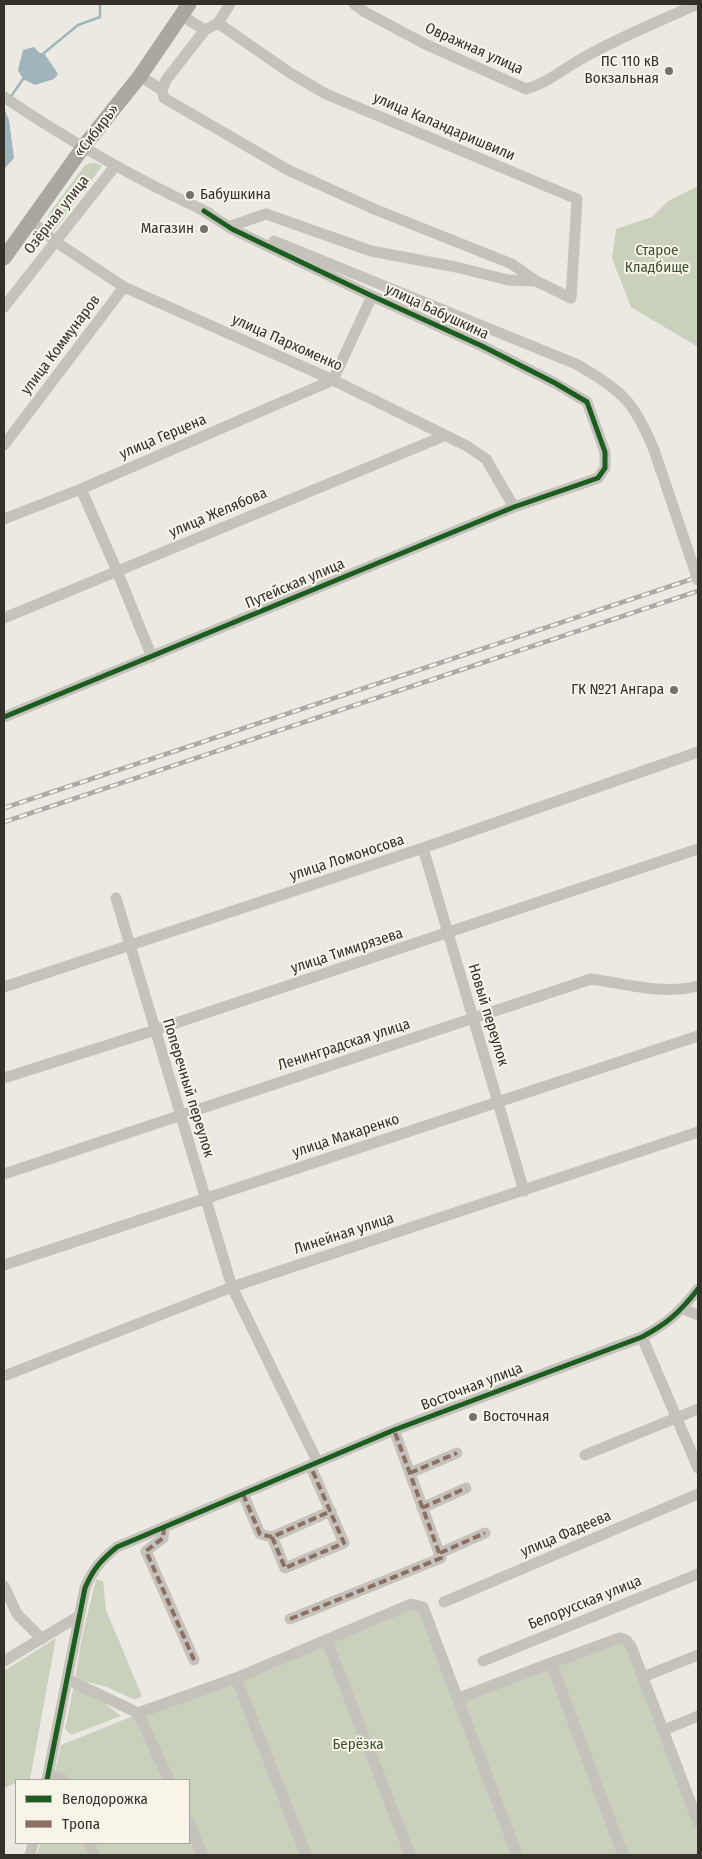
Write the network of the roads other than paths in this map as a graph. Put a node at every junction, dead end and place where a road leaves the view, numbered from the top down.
1 (230, 4) edge
2 (354, 4) edge
3 (698, 4) edge
4 (186, 10) edge
5 (218, 23) junction
6 (205, 30) junction
7 (140, 76) junction
8 (162, 90) junction
9 (7, 100) edge
10 (84, 146) junction
11 (115, 166) junction
12 (204, 211) junction
13 (31, 221) junction
14 (234, 225) junction
15 (56, 242) junction
16 (4, 258) edge
17 (536, 281) junction
18 (124, 287) junction
19 (372, 296) junction
20 (4, 307) edge
21 (334, 380) junction
22 (444, 436) junction
23 (4, 445) edge
24 (598, 478) joint
25 (81, 489) junction
26 (514, 507) junction
27 (4, 519) edge
28 (118, 571) junction
29 (698, 580) edge
30 (4, 618) edge
31 (152, 657) junction
32 (4, 717) edge
33 (698, 752) edge
34 (423, 848) junction
35 (698, 849) edge
36 (116, 898) dead end
37 (448, 934) junction
38 (130, 946) junction
39 (698, 986) edge
40 (4, 987) edge
41 (473, 1018) junction
42 (155, 1030) junction
43 (698, 1036) edge
44 (4, 1078) edge
45 (499, 1102) junction
46 (180, 1115) junction
47 (698, 1132) edge
48 (4, 1174) edge
49 (524, 1191) junction
50 (205, 1199) junction
51 (4, 1265) edge
52 (232, 1287) junction
53 (698, 1289) edge
54 (683, 1308) junction
55 (698, 1315) edge
56 (642, 1336) junction
57 (4, 1376) edge
58 (698, 1409) edge
59 (676, 1418) junction
60 (394, 1430) junction
61 (457, 1453) dead end
62 (585, 1455) dead end
63 (313, 1463) junction
64 (698, 1468) edge
65 (410, 1473) junction
66 (466, 1488) dead end
67 (243, 1494) junction
68 (698, 1494) edge
69 (422, 1508) junction
70 (331, 1511) junction
71 (164, 1527) junction
72 (485, 1533) dead end
73 (272, 1537) junction
74 (440, 1554) junction
75 (698, 1574) edge
76 (4, 1586) edge
77 (444, 1602) dead end
78 (79, 1616) junction
79 (290, 1619) dead end
80 (42, 1639) junction
81 (326, 1641) junction
82 (698, 1655) edge
83 (194, 1660) dead end
84 (483, 1661) dead end
85 (4, 1662) edge
86 (551, 1663) junction
87 (643, 1677) junction
88 (236, 1678) junction
89 (67, 1679) junction
90 (459, 1698) junction
91 (138, 1713) junction
92 (698, 1716) edge
93 (664, 1730) junction
94 (48, 1778) edge
95 (169, 1779) edge
96 (698, 1822) edge
97 (190, 1825) edge
98 (202, 1855) edge
99 (306, 1855) edge
100 (410, 1855) edge
101 (518, 1855) edge
102 (623, 1855) edge

1 - 5 street
2 - 3 street, Овражная улица
4 - 6 street
4 - 7 main road, «Сибирь»
5 - 6 street
5 - 17 street, улица Каландаришвили
6 - 8 street
7 - 8 street
7 - 10 main road, «Сибирь»
8 - 17 street
9 - 10 street
10 - 11 street
10 - 13 main road, «Сибирь»
11 - 12 street
11 - 15 street, Озёрная улица
12 - 14 street
12 - 19 street, улица Бабушкина
13 - 15 street, улица Пархоменко
13 - 16 main road, «Сибирь»
14 - 17 street
14 - 29 street, bridge
15 - 18 street, улица Пархоменко
15 - 20 street, Озёрная улица
18 - 21 street, улица Пархоменко
18 - 23 street, улица Коммунаров
19 - 21 street
19 - 24 street, улица Бабушкина
21 - 22 street, улица Пархоменко
21 - 25 street, улица Герцена
22 - 26 street, улица Пархоменко
22 - 28 street, улица Желябова
24 - 26 street, Путейская улица
25 - 27 street, улица Герцена
25 - 28 street
26 - 31 street, Путейская улица
28 - 30 street, улица Желябова
28 - 31 street
31 - 32 street, Путейская улица
33 - 34 street, улица Ломоносова
34 - 37 street, Новый переулок
34 - 38 street, улица Ломоносова
35 - 37 street, улица Тимирязева
36 - 38 street, Поперечный переулок
37 - 41 street, Новый переулок
37 - 42 street, улица Тимирязева
38 - 40 street, улица Ломоносова
38 - 42 street, Поперечный переулок
39 - 41 street, Ленинградская улица
41 - 45 street, Новый переулок
41 - 46 street, Ленинградская улица
42 - 44 street, улица Тимирязева
42 - 46 street, Поперечный переулок
43 - 45 street, улица Макаренко
45 - 49 street, Новый переулок
45 - 50 street, улица Макаренко
46 - 48 street, Ленинградская улица
46 - 50 street, Поперечный переулок
47 - 49 street, Линейная улица
49 - 52 street, Линейная улица
50 - 51 street, улица Макаренко
50 - 52 street, Поперечный переулок
52 - 57 street, Линейная улица
52 - 63 street, Поперечный переулок
53 - 54 street, Восточная улица
54 - 55 street
54 - 56 street, Восточная улица
56 - 59 street
56 - 60 street, Восточная улица
58 - 59 street
59 - 62 street
59 - 64 street
60 - 63 street, Восточная улица
60 - 65 street
61 - 65 street
63 - 67 street, Восточная улица
63 - 70 street, Поперечный переулок
65 - 69 street
66 - 69 street
67 - 71 street, Восточная улица
67 - 73 street
68 - 77 street, улица Фадеева
69 - 74 street
70 - 73 street
70 - 73 street, Поперечный переулок
71 - 78 street, Восточная улица
71 - 83 street
72 - 74 street
74 - 79 street
75 - 84 street, Белорусская улица
76 - 80 street
78 - 80 street
78 - 89 street, Восточная улица
80 - 85 street
81 - 88 street
81 - 90 street
81 - 100 street
82 - 87 street
86 - 87 street
86 - 90 street
86 - 102 street
87 - 93 street
88 - 91 street
88 - 99 street
89 - 91 street
89 - 94 street, Восточная улица
90 - 101 street
91 - 95 street
92 - 93 street
93 - 96 street
97 - 98 street

